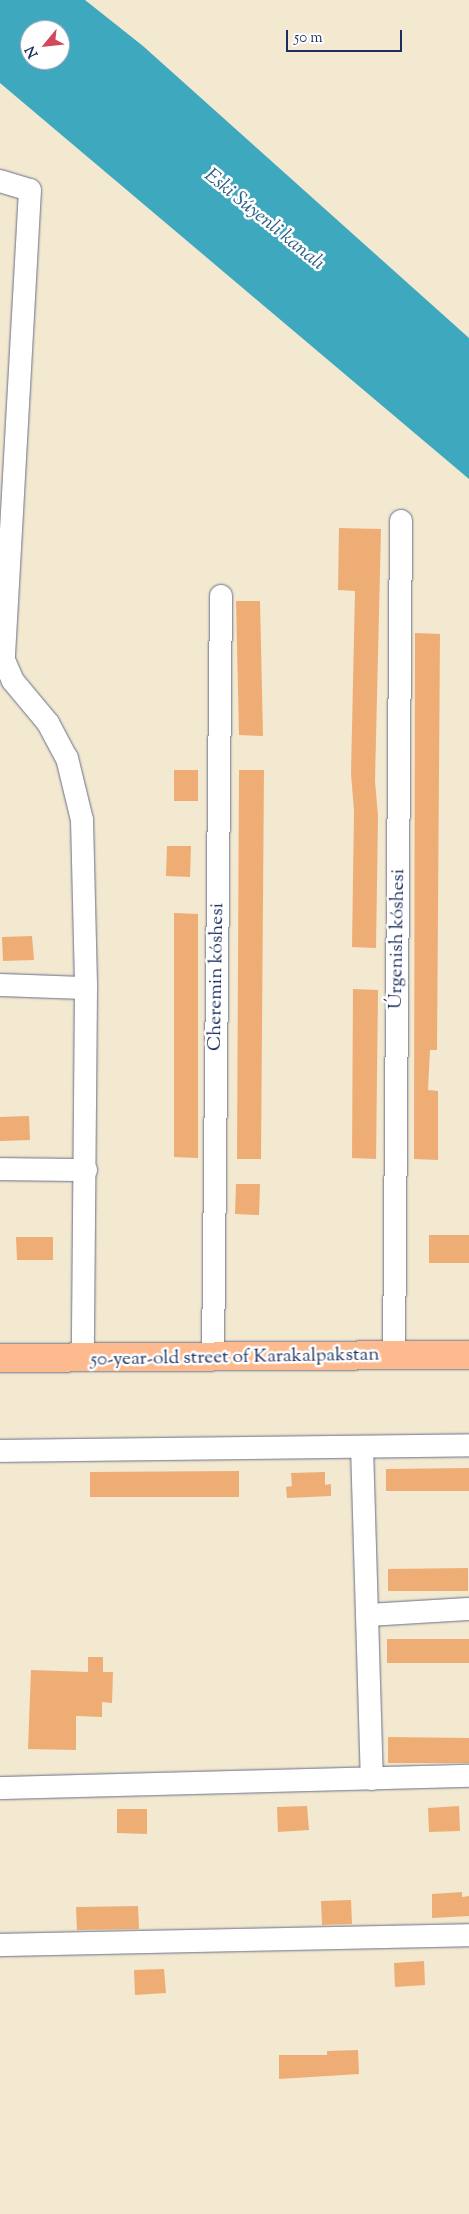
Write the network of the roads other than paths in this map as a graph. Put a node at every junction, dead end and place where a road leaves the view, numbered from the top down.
1 (0, 181) edge
2 (402, 522) dead end
3 (221, 596) dead end
4 (0, 985) edge
5 (86, 988) junction
6 (0, 1169) edge
7 (86, 1170) junction
8 (469, 1355) edge
9 (394, 1356) junction
10 (0, 1358) edge
11 (214, 1358) junction
12 (83, 1360) junction
13 (469, 1445) edge
14 (362, 1447) junction
15 (0, 1451) edge
16 (469, 1609) edge
17 (367, 1615) junction
18 (469, 1776) edge
19 (372, 1778) junction
20 (0, 1788) edge
21 (469, 1935) edge
22 (0, 1946) edge

1 - 5 street
2 - 9 street, Úrgenish kóshesi
3 - 11 street, Cheremin kóshesi
4 - 5 street
5 - 7 street
6 - 7 street
7 - 12 street
8 - 9 main road, 50-year-old street of Karakalpakstan
9 - 11 main road, 50-year-old street of Karakalpakstan
10 - 12 main road, 50-year-old street of Karakalpakstan
11 - 12 main road, 50-year-old street of Karakalpakstan
13 - 14 street
14 - 15 street
14 - 17 street
16 - 17 street
17 - 19 street
18 - 19 street
19 - 20 street
21 - 22 street

